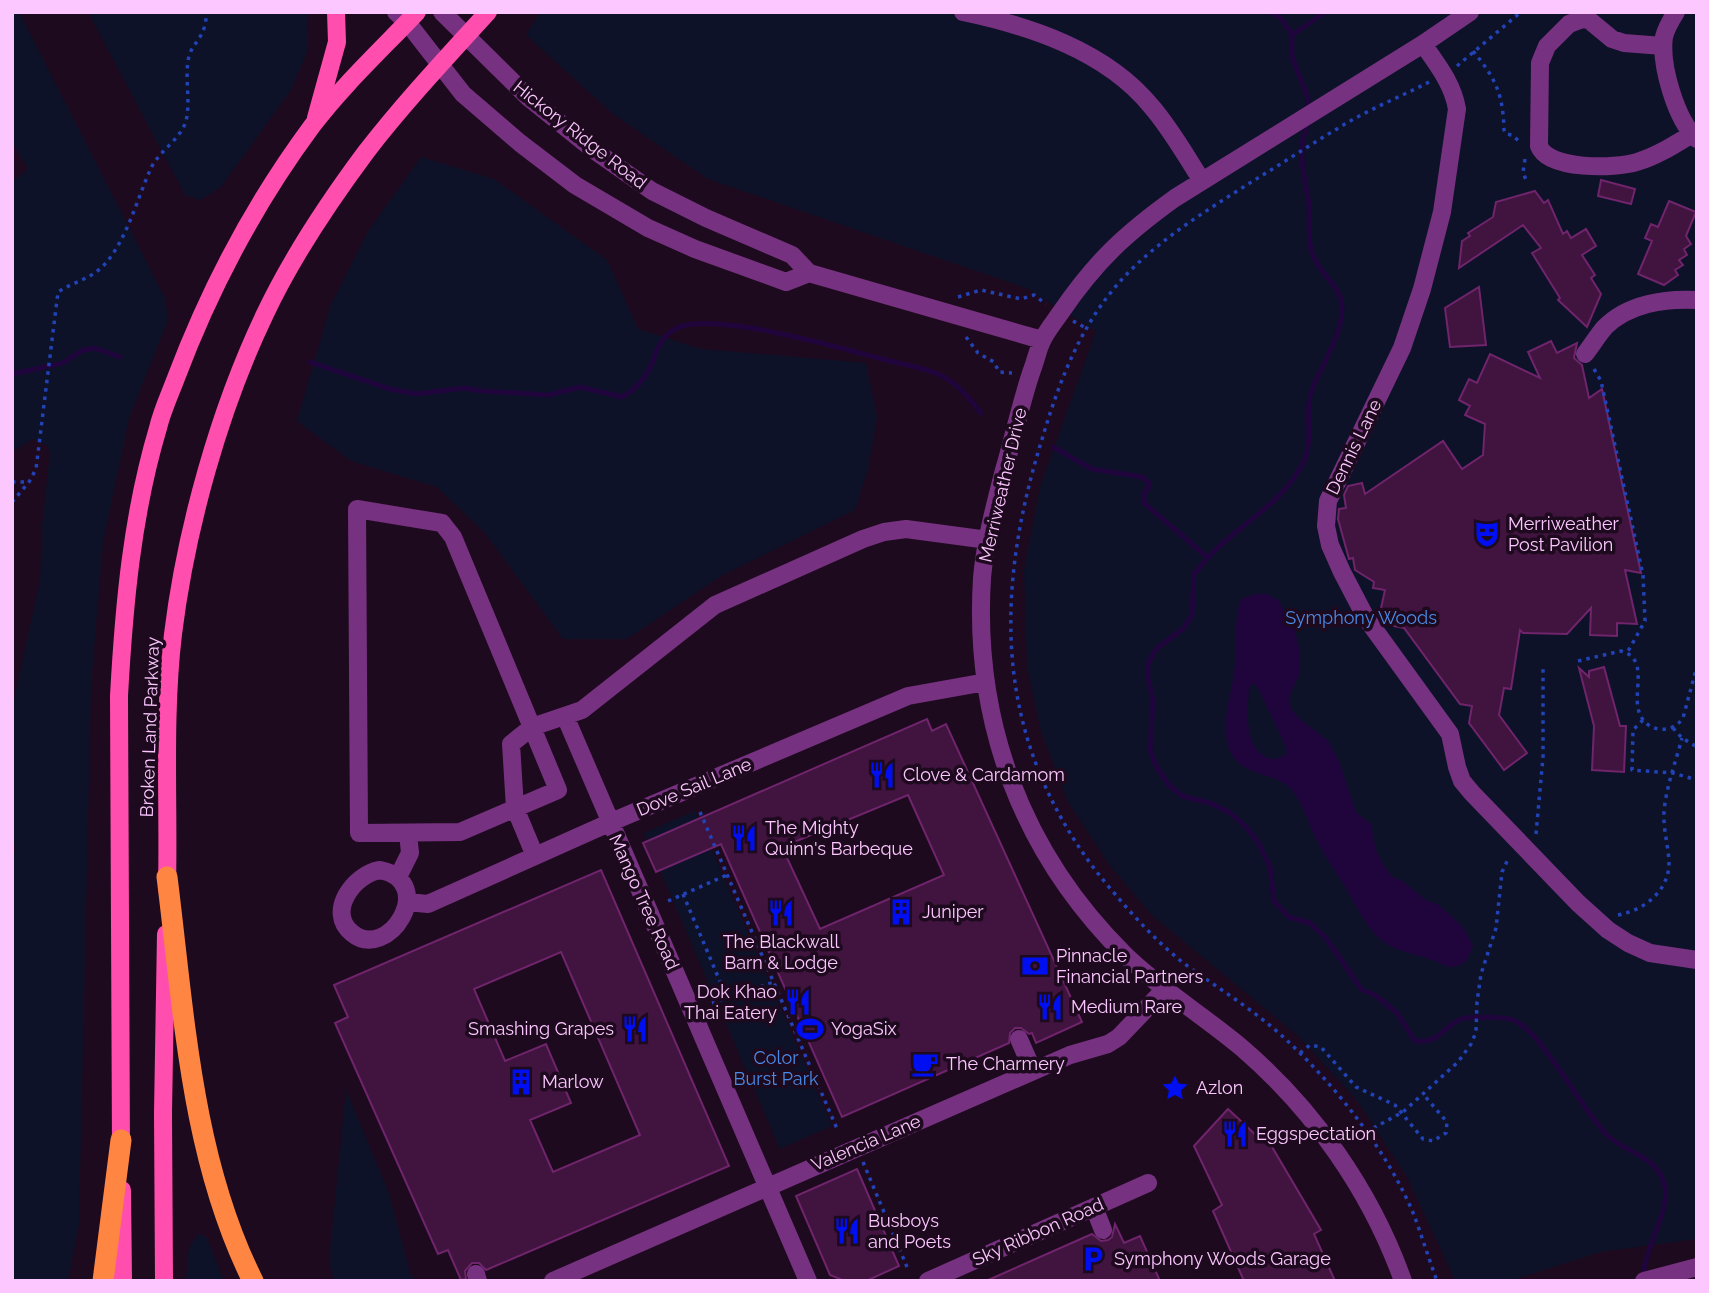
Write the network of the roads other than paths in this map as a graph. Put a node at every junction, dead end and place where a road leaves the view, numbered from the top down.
1 (335, 12) edge
2 (442, 12) edge
3 (488, 12) edge
4 (963, 12) edge
5 (1470, 12) edge
6 (1676, 12) edge
7 (407, 16) edge
8 (466, 36) junction
9 (1423, 44) junction
10 (1663, 46) junction
11 (441, 64) junction
12 (314, 124) junction
13 (1694, 137) edge
14 (1202, 181) junction
15 (809, 273) junction
16 (1697, 300) edge
17 (1042, 340) junction
18 (1585, 354) road end
19 (988, 540) junction
20 (986, 682) junction
21 (565, 716) junction
22 (532, 727) junction
23 (515, 808) junction
24 (610, 822) junction
25 (408, 832) junction
26 (535, 856) junction
27 (167, 877) junction
28 (398, 877) junction
29 (407, 902) junction
30 (1697, 960) edge
31 (1166, 989) junction
32 (1019, 1039) dead end
33 (1033, 1071) junction
34 (121, 1140) junction
35 (1148, 1183) dead end
36 (768, 1185) junction
37 (1094, 1207) junction
38 (1103, 1230) dead end
39 (1697, 1267) edge
40 (563, 1279) edge
41 (103, 1281) edge
42 (123, 1281) edge
43 (164, 1281) edge
44 (253, 1281) edge
45 (808, 1281) edge
46 (928, 1281) edge
47 (1403, 1281) edge
48 (1644, 1281) edge

1 - 12 main road
2 - 8 street, Hickory Ridge Road
3 - 8 main road, Broken Land Parkway
4 - 14 street
5 - 9 street, Merriweather Drive
6 - 10 street
7 - 11 street, Hickory Ridge Road
7 - 12 main road, Broken Land Parkway
8 - 11 main road, Broken Land Parkway
8 - 15 street, Hickory Ridge Road
9 - 14 street, Merriweather Drive
9 - 30 street, Dennis Lane
10 - 13 street
10 - 13 street
11 - 15 street, Hickory Ridge Road
11 - 27 main road, Broken Land Parkway
12 - 34 main road, Broken Land Parkway
14 - 17 street, Merriweather Drive
15 - 17 street, Hickory Ridge Road
16 - 18 street
17 - 19 street, Merriweather Drive
19 - 20 street, Merriweather Drive
19 - 21 street
20 - 24 street, Dove Sail Lane
20 - 31 street, Merriweather Drive
21 - 22 street
21 - 24 street, Mango Tree Road
22 - 23 street
22 - 23 street
22 - 25 street
23 - 25 street
23 - 26 street
24 - 26 street, Dove Sail Lane
24 - 36 street, Mango Tree Road
25 - 28 street
26 - 29 street, Dove Sail Lane
27 - 43 main road, Broken Land Parkway
27 - 44 highway
28 - 29 street
28 - 29 street
31 - 33 street, Valencia Lane
31 - 47 street, Merriweather Drive
32 - 33 street
33 - 36 street, Valencia Lane
34 - 41 highway
34 - 42 main road, Broken Land Parkway
35 - 37 street, Sky Ribbon Road
36 - 40 street, Valencia Lane
36 - 45 street, Mango Tree Road
37 - 38 street
37 - 46 street, Sky Ribbon Road
39 - 48 street

